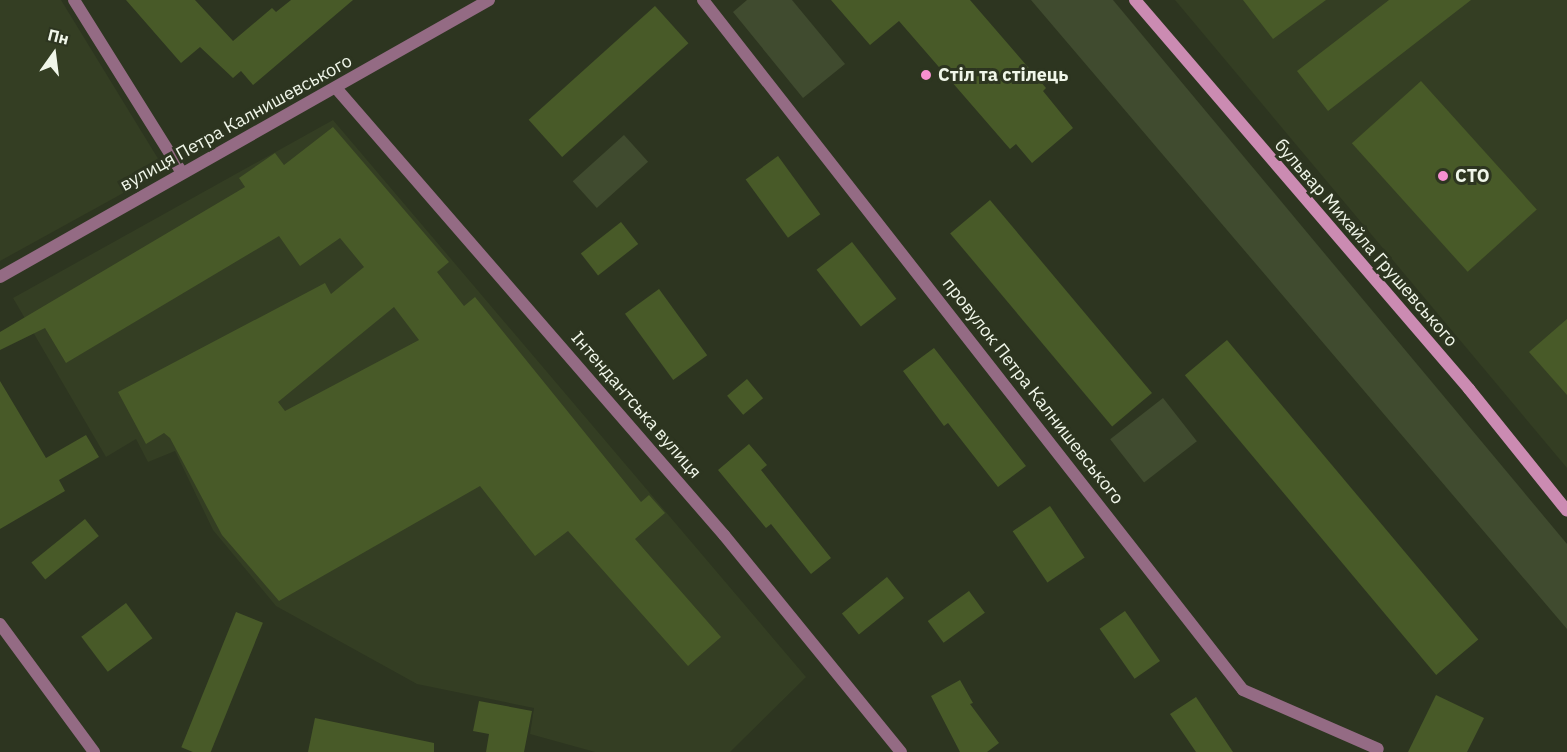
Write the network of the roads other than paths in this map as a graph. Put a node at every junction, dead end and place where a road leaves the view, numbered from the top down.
1 (74, 0) edge
2 (489, 0) edge
3 (703, 0) edge
4 (1135, 0) edge
5 (336, 88) junction
6 (182, 173) junction
7 (0, 277) edge
8 (1567, 511) edge
9 (0, 624) edge
10 (1378, 749) dead end
11 (94, 752) edge
12 (901, 752) edge

1 - 6 street
2 - 5 street, вулиця Петра Калнишевського
3 - 10 street, провулок Петра Калнишевського
4 - 8 main road, бульвар Михайла Грушевського
5 - 6 street, вулиця Петра Калнишевського
5 - 12 street, Інтендантська вулиця
6 - 7 street, вулиця Петра Калнишевського
9 - 11 street

